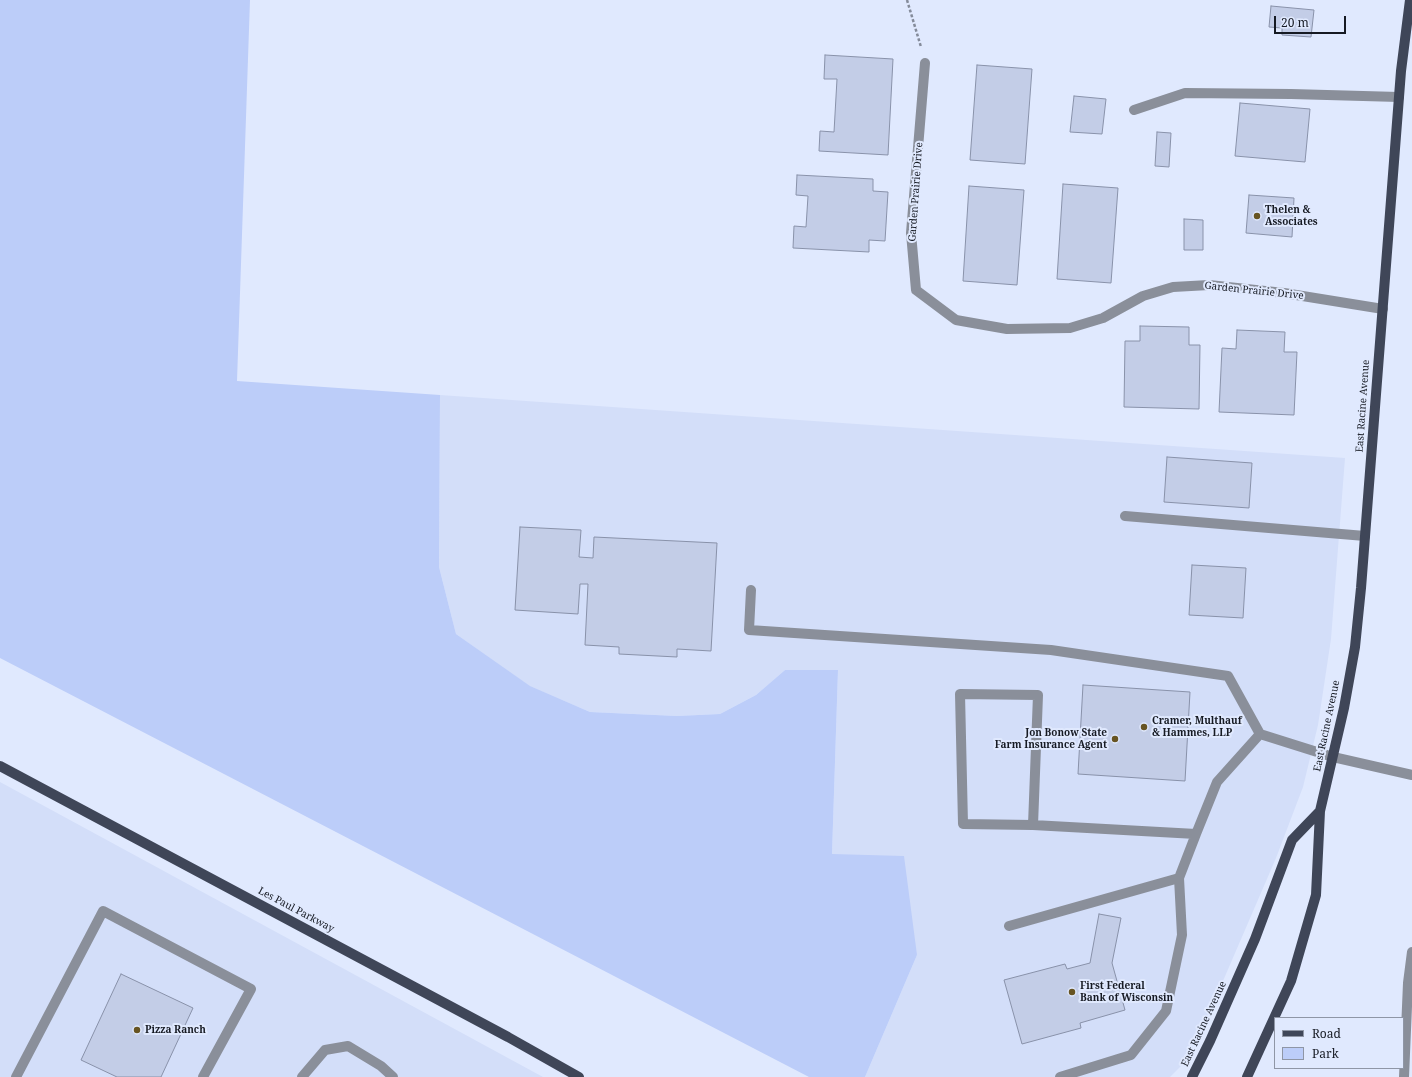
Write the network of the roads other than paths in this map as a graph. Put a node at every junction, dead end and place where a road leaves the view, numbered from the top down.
1 (1410, 0) edge
2 (925, 63) road end
3 (1399, 97) junction
4 (1134, 110) dead end
5 (1383, 309) junction
6 (1125, 516) dead end
7 (1365, 536) junction
8 (751, 590) dead end
9 (1260, 734) junction
10 (1333, 757) junction
11 (0, 766) edge
12 (1412, 775) edge
13 (1320, 811) junction
14 (1033, 825) junction
15 (1196, 834) junction
16 (1179, 878) junction
17 (1009, 926) dead end
18 (1412, 952) edge
19 (1274, 1017) edge
20 (1274, 1018) edge
21 (18, 1076) edge
22 (203, 1077) edge
23 (302, 1077) edge
24 (394, 1077) edge
25 (579, 1077) edge
26 (1060, 1077) edge
27 (1192, 1077) edge
28 (1247, 1077) edge
29 (1404, 1077) edge

1 - 3 main road, East Racine Avenue
2 - 5 street, Garden Prairie Drive
3 - 4 street
3 - 5 main road, East Racine Avenue
5 - 7 main road, East Racine Avenue
6 - 7 street
7 - 10 main road, East Racine Avenue
8 - 9 street
9 - 10 street
9 - 15 street
10 - 12 street
10 - 13 main road, East Racine Avenue
11 - 25 main road, Les Paul Parkway
13 - 19 main road, East Racine Avenue
13 - 27 main road, East Racine Avenue
14 - 14 street
14 - 15 street
15 - 16 street
16 - 17 street
16 - 26 street
18 - 29 street
20 - 28 main road, East Racine Avenue
21 - 22 street
23 - 24 street

